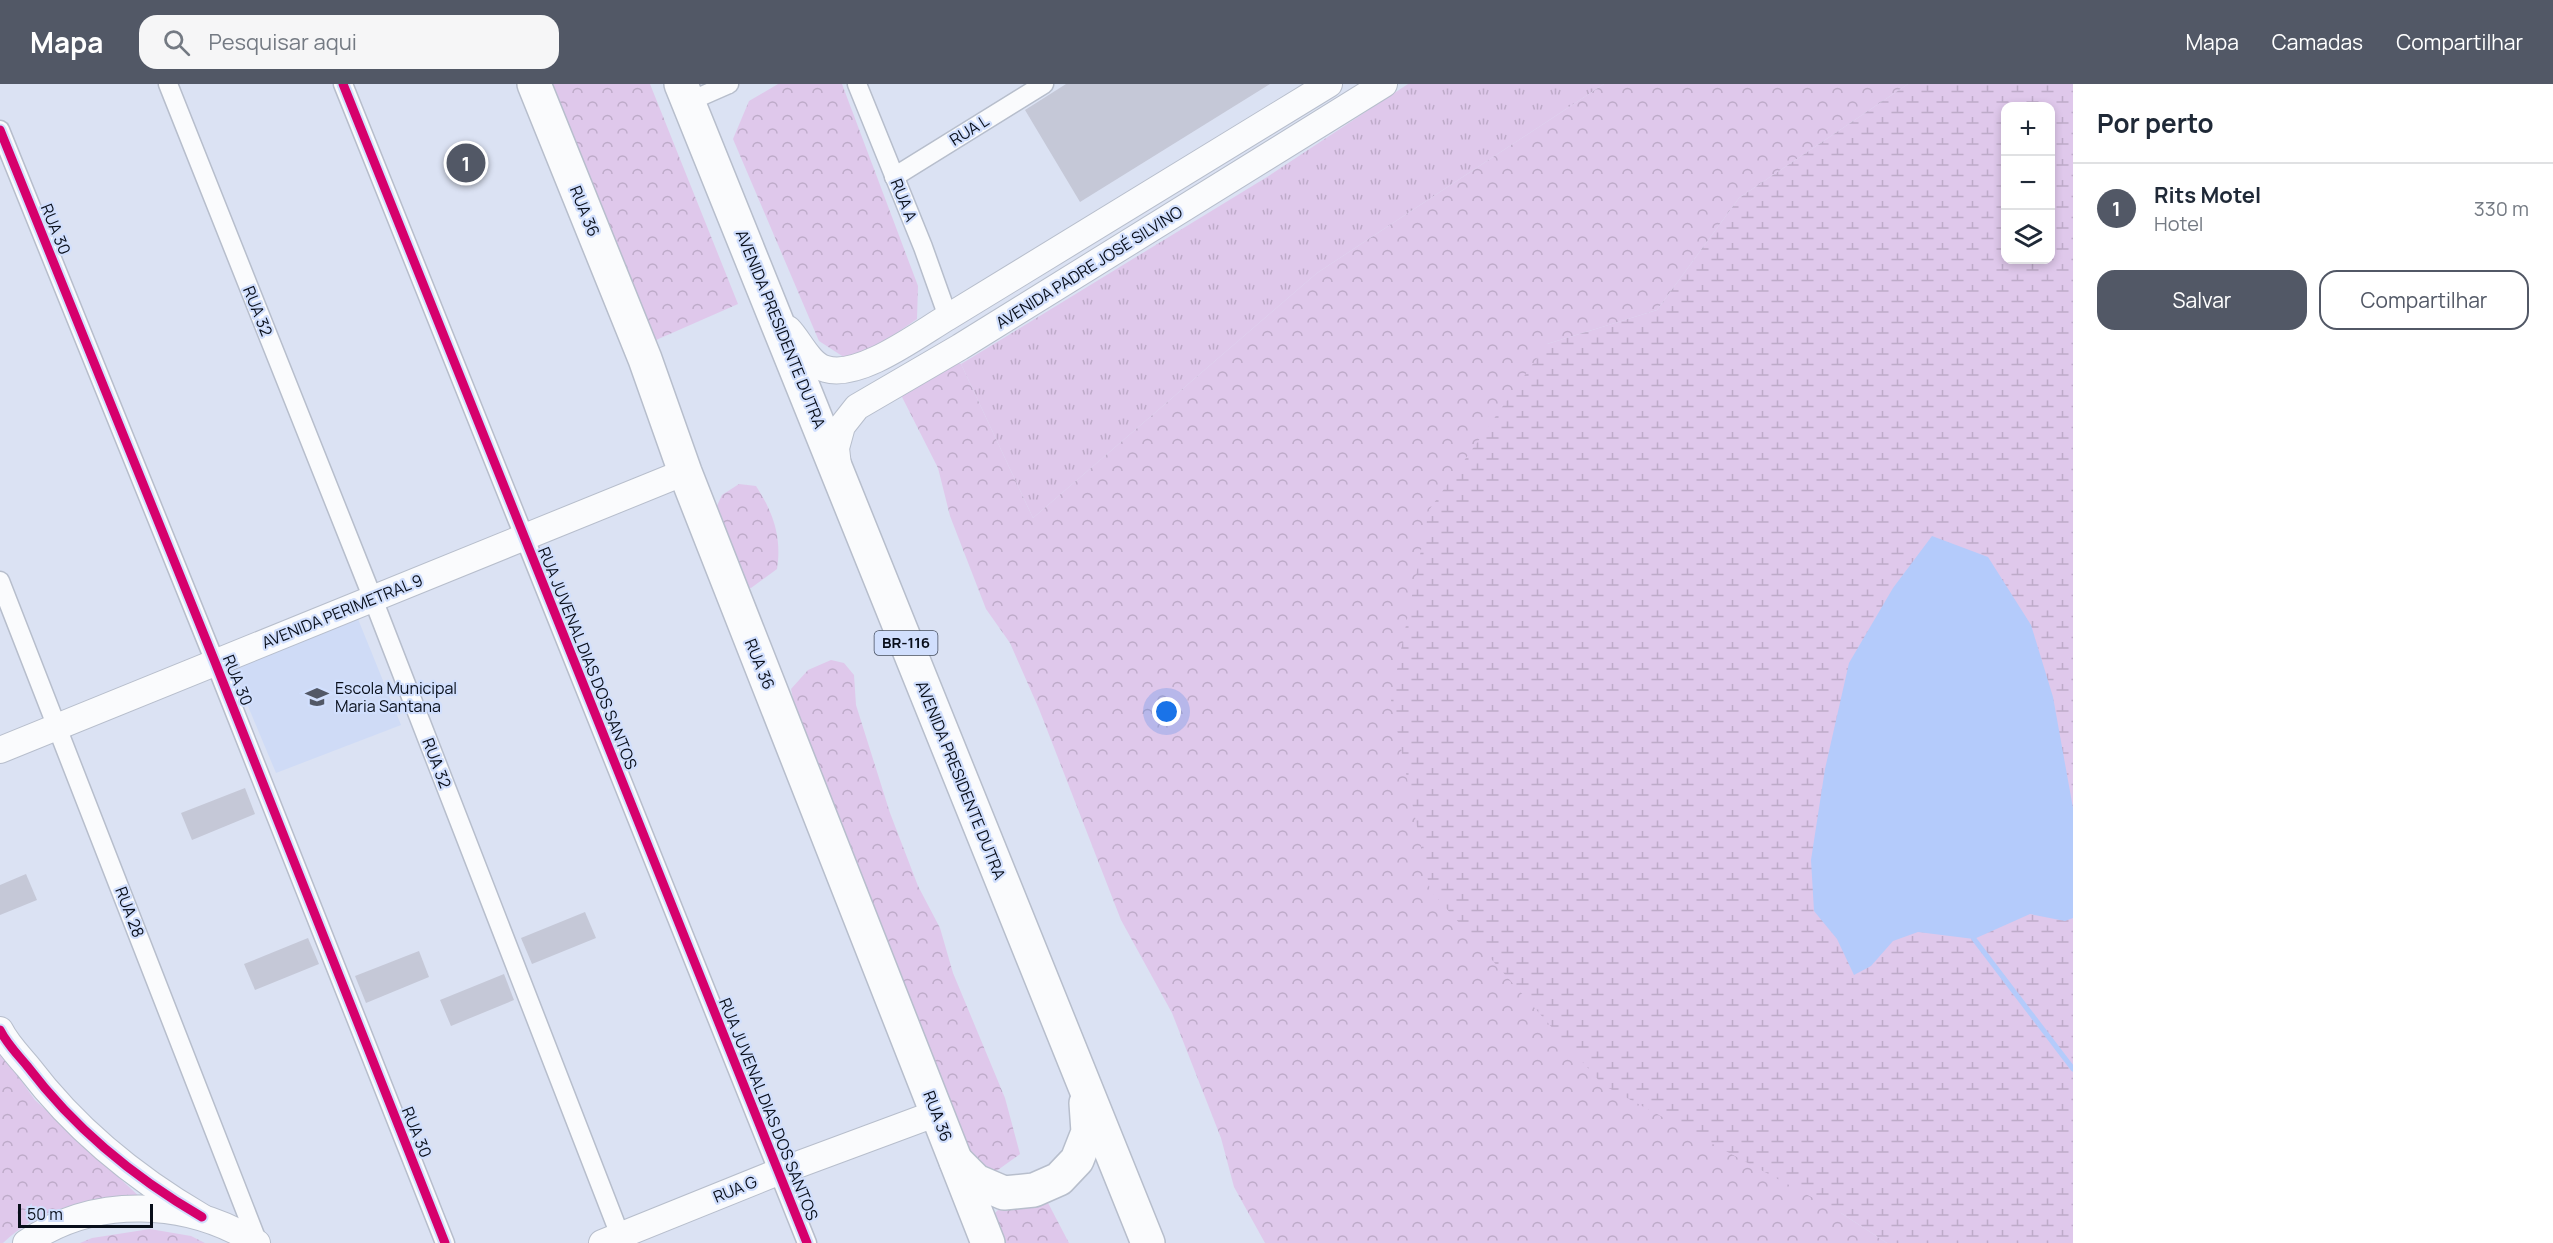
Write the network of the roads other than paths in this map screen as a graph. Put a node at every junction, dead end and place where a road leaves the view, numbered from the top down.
1 (168, 84) edge
2 (343, 84) edge
3 (534, 84) edge
4 (729, 84) edge
5 (857, 84) edge
6 (1044, 84) edge
7 (1329, 84) edge
8 (1384, 84) edge
9 (685, 93) edge
10 (0, 130) edge
11 (894, 177) junction
12 (948, 317) junction
13 (777, 318) junction
14 (685, 472) junction
15 (840, 476) junction
16 (523, 536) junction
17 (0, 581) edge
18 (373, 599) junction
19 (215, 662) junction
20 (58, 726) junction
21 (0, 750) edge
22 (0, 1030) edge
23 (1084, 1087) junction
24 (937, 1113) junction
25 (956, 1161) junction
26 (778, 1172) junction
27 (202, 1217) junction
28 (615, 1240) edge
29 (26, 1243) edge
30 (257, 1243) edge
31 (445, 1243) edge
32 (807, 1243) edge
33 (988, 1243) edge
34 (1148, 1243) edge

1 - 18 street, RUA 32
2 - 16 street, RUA JUVENAL DIAS DOS SANTOS
3 - 14 highway, RUA 36
4 - 9 street
5 - 11 street, RUA A
6 - 11 street, RUA L
7 - 12 main road, AVENIDA PADRE JOSÉ SILVINO
8 - 15 main road, AVENIDA PADRE JOSÉ SILVINO
9 - 13 highway, AVENIDA PRESIDENTE DUTRA / BR-116
10 - 19 street, RUA 30
11 - 12 street, RUA A
12 - 13 main road, AVENIDA PADRE JOSÉ SILVINO
13 - 15 highway, AVENIDA PRESIDENTE DUTRA / BR-116
14 - 16 main road, AVENIDA PERIMETRAL 9
14 - 24 highway, RUA 36
15 - 23 highway, AVENIDA PRESIDENTE DUTRA / BR-116
16 - 18 main road, AVENIDA PERIMETRAL 9
16 - 26 street, RUA JUVENAL DIAS DOS SANTOS
17 - 20 street, RUA 28
18 - 19 main road, AVENIDA PERIMETRAL 9
18 - 28 street, RUA 32
19 - 20 main road, AVENIDA PERIMETRAL 9
19 - 31 street, RUA 30
20 - 21 main road, AVENIDA PERIMETRAL 9
20 - 30 street, RUA 28
22 - 27 main road
23 - 25 highway
23 - 34 highway, AVENIDA PRESIDENTE DUTRA / BR-116
24 - 25 highway, RUA 36
24 - 26 main road, RUA G
25 - 33 highway, RUA 36
26 - 28 main road, RUA G
26 - 32 street, RUA JUVENAL DIAS DOS SANTOS
27 - 29 main road
27 - 30 main road

